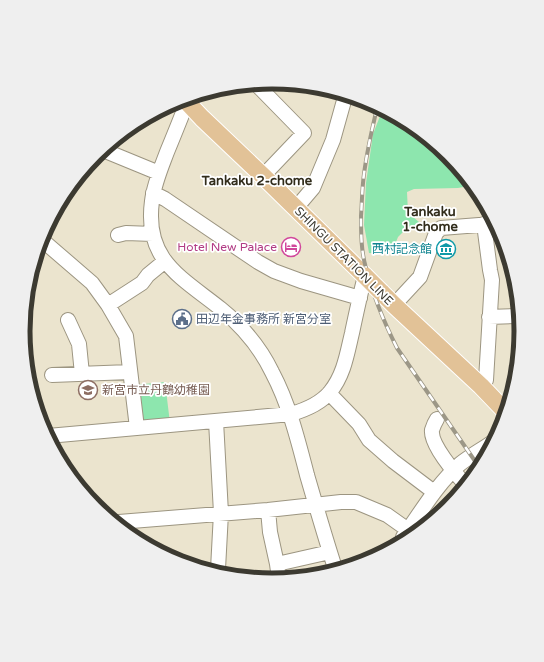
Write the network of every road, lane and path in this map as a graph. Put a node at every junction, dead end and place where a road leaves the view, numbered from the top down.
1 (262, 90) edge
2 (344, 100) edge
3 (189, 104) edge
4 (184, 105) edge
5 (109, 152) edge
6 (159, 173) junction
7 (263, 176) junction
8 (153, 193) junction
9 (296, 208) junction
10 (489, 224) edge
11 (153, 234) junction
12 (118, 236) dead end
13 (46, 243) edge
14 (165, 261) junction
15 (365, 276) junction
16 (360, 298) junction
17 (108, 305) junction
18 (394, 305) junction
19 (513, 316) edge
20 (489, 317) junction
21 (68, 320) dead end
22 (130, 372) junction
23 (82, 374) junction
24 (52, 376) dead end
25 (481, 386) junction
26 (329, 393) junction
27 (502, 407) edge
28 (291, 414) junction
29 (437, 419) dead end
30 (216, 421) junction
31 (137, 428) junction
32 (55, 439) edge
33 (484, 448) edge
34 (453, 471) junction
35 (462, 481) edge
36 (434, 492) junction
37 (316, 505) junction
38 (268, 510) junction
39 (221, 513) junction
40 (123, 522) edge
41 (409, 530) edge
42 (406, 532) edge
43 (330, 552) junction
44 (277, 564) junction
45 (334, 565) edge
46 (218, 567) edge
47 (278, 573) edge

1 - 7 street
2 - 9 street
3 - 7 main road, SHINGU STATION LINE
4 - 6 street
5 - 6 street
6 - 8 street
7 - 9 main road, SHINGU STATION LINE
8 - 11 street
8 - 16 street
9 - 15 main road, SHINGU STATION LINE
10 - 18 street
10 - 20 street
11 - 12 street
11 - 14 street
13 - 17 street
14 - 17 street
14 - 28 street
15 - 16 street
15 - 18 main road, SHINGU STATION LINE, bridge
16 - 26 street
17 - 22 street
18 - 25 main road, SHINGU STATION LINE
19 - 20 street
20 - 25 street
21 - 23 street
22 - 23 street
22 - 31 street
23 - 24 street
25 - 27 main road, SHINGU STATION LINE
26 - 28 street
26 - 36 street
28 - 30 street
28 - 37 street
29 - 34 street
30 - 31 street
30 - 39 street
31 - 32 street
33 - 34 street
34 - 35 street
34 - 36 street
36 - 41 street
37 - 38 street
37 - 42 street
37 - 43 street
38 - 39 street
38 - 44 street
39 - 40 street
39 - 46 street
43 - 44 street
43 - 45 street
44 - 47 street

